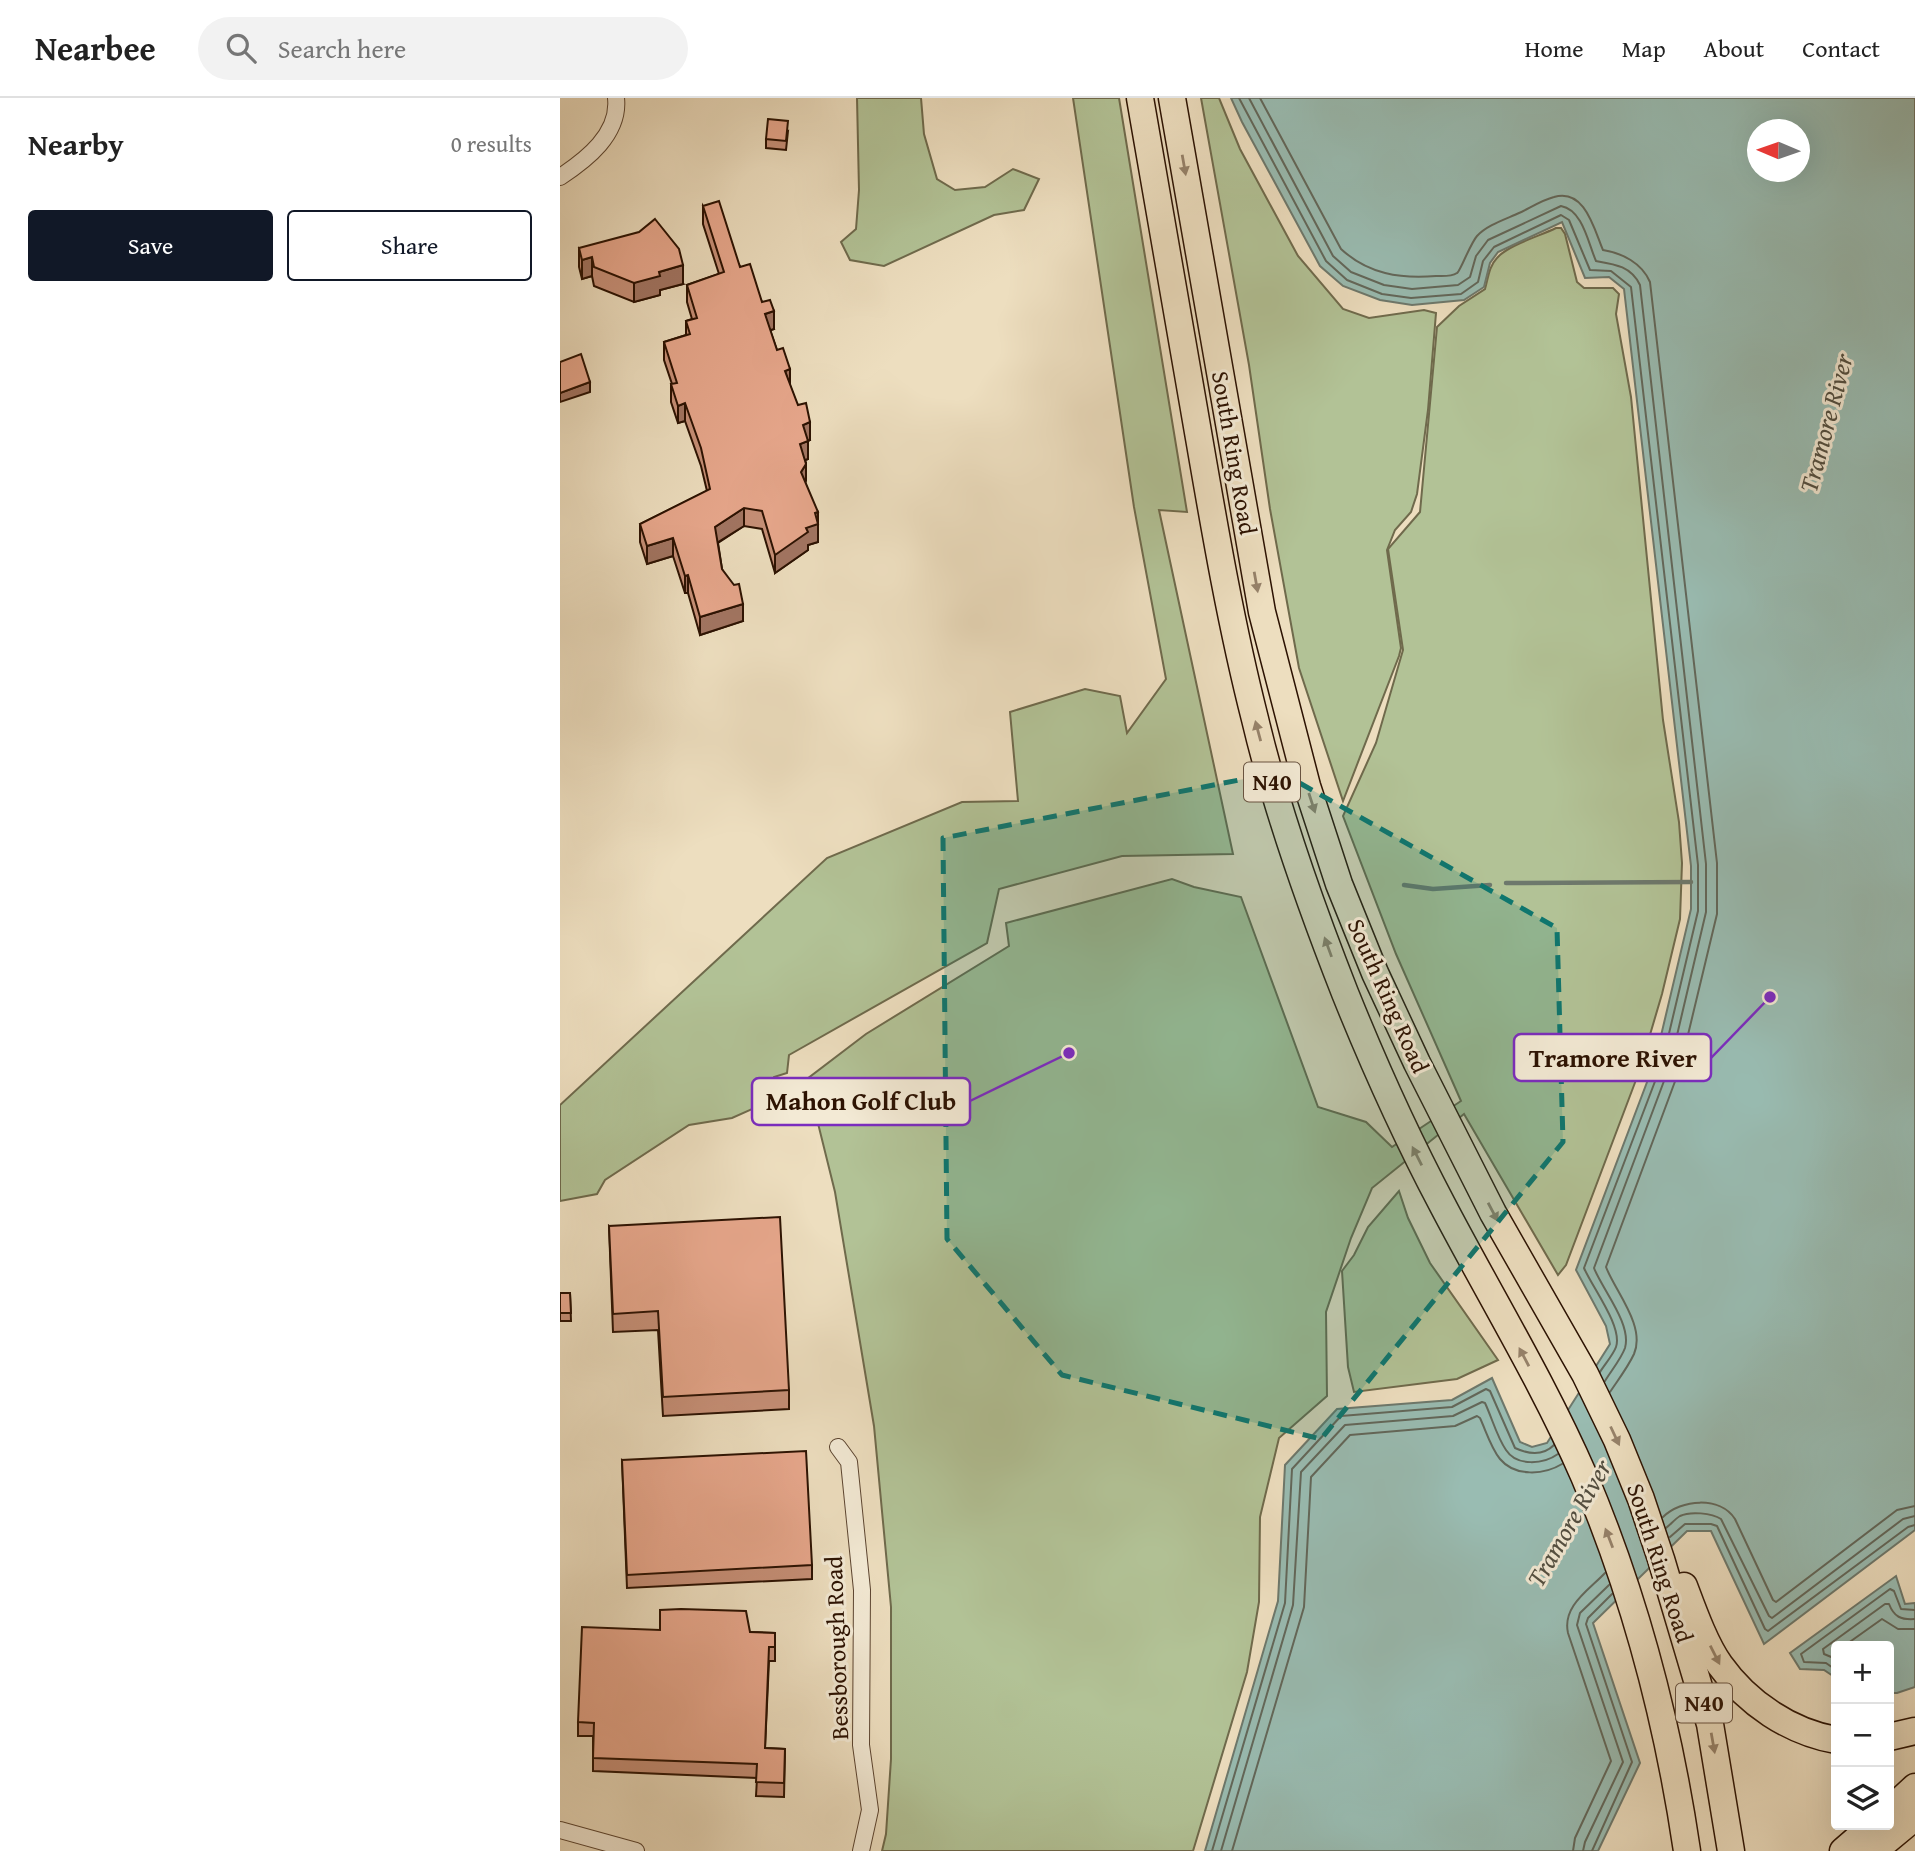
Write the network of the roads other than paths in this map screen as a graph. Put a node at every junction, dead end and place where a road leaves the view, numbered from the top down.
1 (616, 98) edge
2 (1140, 98) edge
3 (1172, 98) edge
4 (560, 177) edge
5 (838, 1447) dead end
6 (1665, 1553) junction
7 (1915, 1731) edge
8 (1894, 1736) edge
9 (1831, 1738) edge
10 (1915, 1787) edge
11 (1894, 1806) edge
12 (1915, 1817) edge
13 (560, 1830) edge
14 (1867, 1830) edge
15 (635, 1851) edge
16 (861, 1851) edge
17 (1687, 1851) edge
18 (1731, 1851) edge
19 (1843, 1851) edge
20 (1874, 1851) edge

1 - 4 street
17 -> 2 highway, South Ring Road / N40
3 -> 6 highway, South Ring Road / N40
5 - 16 street, Bessborough Road
6 -> 9 highway
6 -> 18 highway, South Ring Road / N40
7 - 8 highway
10 - 11 highway
12 - 20 highway
13 - 15 street
14 - 19 highway

